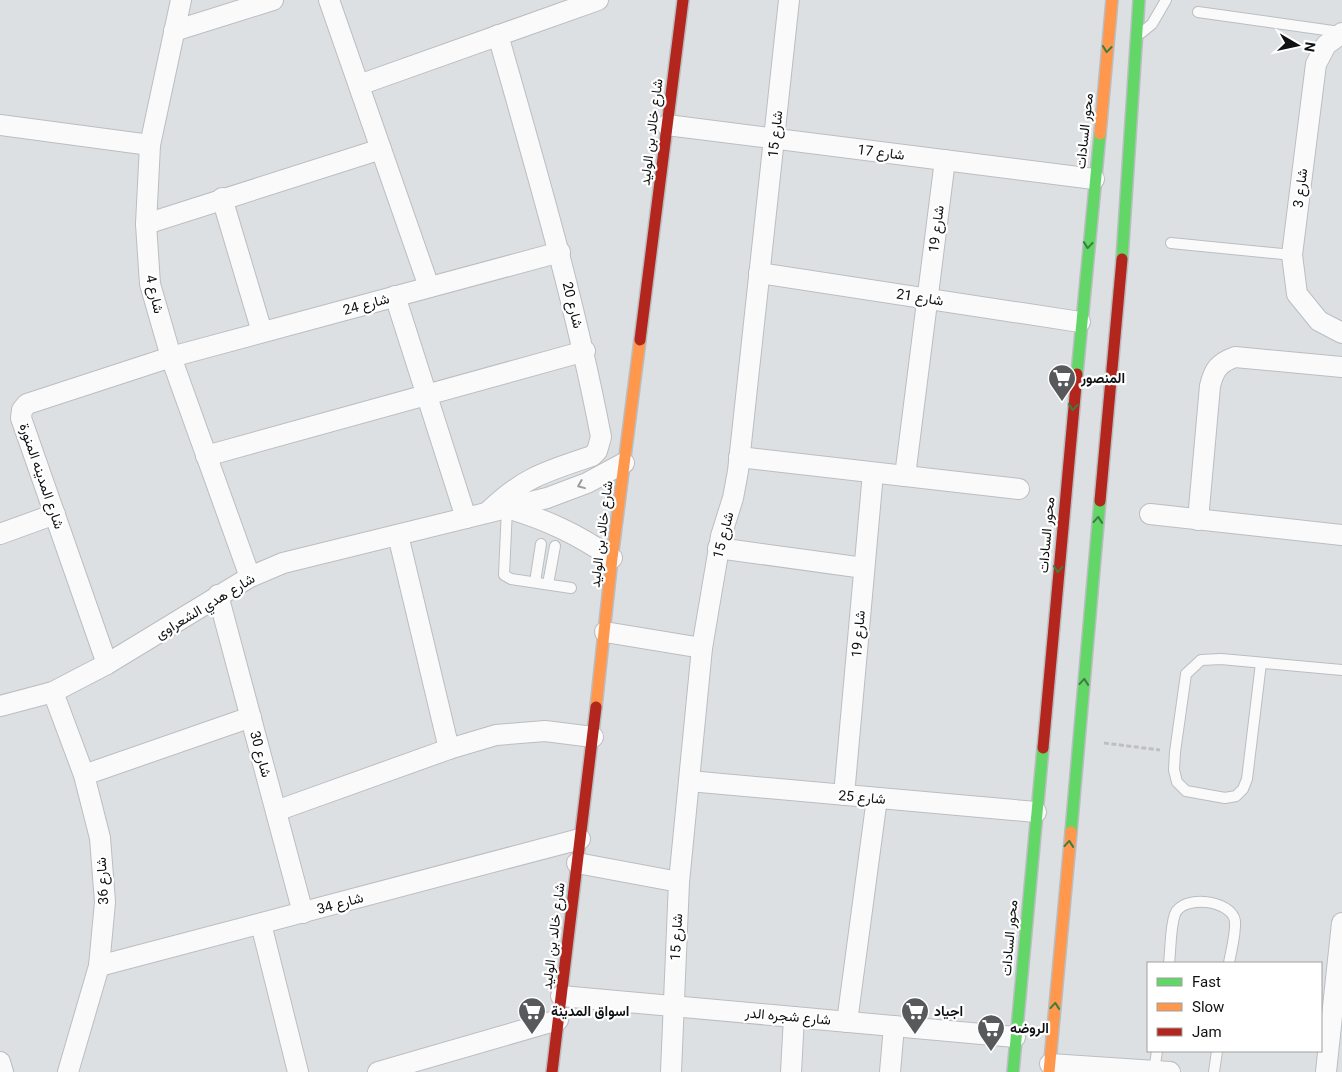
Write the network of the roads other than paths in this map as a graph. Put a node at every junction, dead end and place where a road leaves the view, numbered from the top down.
1 (181, 0) edge
2 (273, 0) edge
3 (329, 0) edge
4 (598, 0) edge
5 (683, 0) edge
6 (790, 0) edge
7 (1112, 0) edge
8 (1139, 0) edge
9 (1166, 0) edge
10 (1198, 12) dead end
11 (174, 31) junction
12 (1342, 32) edge
13 (498, 36) junction
14 (1136, 36) junction
15 (359, 85) junction
16 (0, 125) edge
17 (668, 125) junction
18 (774, 138) junction
19 (150, 145) junction
20 (381, 149) junction
21 (945, 160) junction
22 (1094, 179) junction
23 (222, 198) junction
24 (1090, 223) junction
25 (146, 224) junction
26 (1116, 226) junction
27 (1171, 243) dead end
28 (560, 252) junction
29 (1292, 255) junction
30 (759, 272) junction
31 (429, 287) junction
32 (395, 296) junction
33 (927, 298) junction
34 (1080, 322) junction
35 (262, 332) junction
36 (1342, 333) edge
37 (585, 351) junction
38 (171, 357) junction
39 (1342, 367) edge
40 (426, 395) junction
41 (206, 456) junction
42 (739, 457) junction
43 (624, 463) junction
44 (872, 472) junction
45 (905, 476) junction
46 (1019, 489) dead end
47 (507, 508) junction
48 (486, 513) junction
49 (55, 514) junction
50 (1150, 514) dead end
51 (466, 518) junction
52 (1198, 520) junction
53 (0, 534) edge
54 (398, 535) junction
55 (1342, 535) edge
56 (541, 544) dead end
57 (555, 546) dead end
58 (718, 548) junction
59 (612, 558) junction
60 (864, 568) junction
61 (250, 577) junction
62 (535, 582) junction
63 (548, 584) junction
64 (570, 588) dead end
65 (218, 596) junction
66 (605, 632) junction
67 (702, 648) junction
68 (1261, 663) junction
69 (107, 664) junction
70 (1342, 670) edge
71 (53, 692) junction
72 (0, 706) edge
73 (251, 717) junction
74 (594, 737) junction
75 (449, 749) junction
76 (84, 776) junction
77 (689, 781) junction
78 (844, 795) junction
79 (877, 798) junction
80 (276, 811) junction
81 (1036, 812) junction
82 (580, 839) junction
83 (577, 864) junction
84 (679, 882) junction
85 (303, 913) junction
86 (1342, 923) edge
87 (261, 924) junction
88 (1169, 962) edge
89 (1229, 962) edge
90 (99, 966) junction
91 (561, 996) junction
92 (673, 1006) junction
93 (794, 1017) junction
94 (558, 1020) junction
95 (847, 1022) junction
96 (894, 1026) junction
97 (1015, 1037) junction
98 (1157, 1052) edge
99 (1217, 1052) edge
100 (0, 1062) edge
101 (1049, 1068) edge
102 (1162, 1071) edge
103 (3, 1072) edge
104 (68, 1072) edge
105 (298, 1072) edge
106 (378, 1072) edge
107 (552, 1072) edge
108 (671, 1072) edge
109 (791, 1072) edge
110 (890, 1072) edge
111 (1013, 1072) edge
112 (1214, 1072) edge
113 (1326, 1072) edge

1 - 11 street, شارع 4
2 - 11 street
3 - 15 street
4 - 13 street
5 - 17 street, شارع خالد بن الوليد
6 - 18 street, شارع 15
7 -> 22 street, محور السادات
8 - 14 street
9 - 14 lane
10 - 12 lane
11 - 19 street, شارع 4
12 - 29 street, شارع 3
13 - 15 street
13 - 28 street, شارع 20
14 - 26 street
15 - 20 street
16 - 19 street
17 - 18 street, شارع 17
17 - 43 street, شارع خالد بن الوليد
18 - 21 street, شارع 17
18 - 30 street, شارع 15
19 - 25 street, شارع 4
20 - 23 street
20 - 31 street
21 - 22 street, شارع 17
21 - 33 street, شارع 19
22 - 24 street, محور السادات
23 - 25 street
23 - 35 street
24 - 26 street
24 -> 34 street, محور السادات
25 - 38 street, شارع 4
101 -> 26 street
27 - 29 lane
28 - 31 street, شارع 24
28 - 37 street, شارع 20
29 - 36 street, شارع 3
30 - 33 street, شارع 21
30 - 42 street, شارع 15
31 - 32 street, شارع 24
32 - 35 street, شارع 24
32 - 40 street
33 - 34 street, شارع 21
33 - 45 street, شارع 19
34 -> 81 street, محور السادات
35 - 38 street, شارع 24
37 - 40 street
37 - 48 street, شارع 20
38 - 41 street, شارع 4
38 - 49 street, شارع المدينه المنورة
39 - 52 street
40 - 41 street
40 - 51 street
41 - 61 street, شارع 4
42 - 44 street
42 - 58 street, شارع 15
43 -> 47 street, شارع هدي الشعراوى
43 - 59 street, شارع خالد بن الوليد
44 - 45 street
44 - 60 street, شارع 19
45 - 46 street
47 - 48 street, شارع هدي الشعراوى
47 - 59 street
47 - 62 lane
48 - 51 street, شارع هدي الشعراوى
49 - 53 street
49 - 69 street, شارع المدينه المنورة
50 - 52 street
51 - 54 street, شارع هدي الشعراوى
52 - 55 street
54 - 61 street, شارع هدي الشعراوى
54 - 75 street
56 - 62 lane
57 - 63 lane
58 - 60 street
58 - 67 street, شارع 15
59 - 66 street, شارع خالد بن الوليد
60 - 78 street, شارع 19
61 - 65 street, شارع هدي الشعراوى
62 - 63 lane
63 - 64 lane
65 - 69 street, شارع هدي الشعراوى
65 - 73 street, شارع 30
66 - 67 street
66 - 74 street, شارع خالد بن الوليد
67 - 77 street, شارع 15
68 - 68 lane
68 - 70 lane
69 - 71 street, شارع هدي الشعراوى
71 - 72 street, شارع هدي الشعراوى
71 - 76 street, شارع 36
73 - 76 street
73 - 80 street, شارع 30
74 - 75 street
74 - 82 street, شارع خالد بن الوليد
75 - 80 street
76 - 90 street, شارع 36
77 - 78 street, شارع 25
77 - 84 street, شارع 15
78 - 79 street, شارع 25
79 - 81 street, شارع 25
79 - 95 street
80 - 85 street, شارع 30
81 - 97 street, محور السادات
82 - 83 street, شارع خالد بن الوليد
82 - 85 street, شارع 34
83 - 84 street
83 - 91 street, شارع خالد بن الوليد
84 - 92 street, شارع 15
85 - 87 street, شارع 34
86 - 113 street
87 - 90 street, شارع 34
87 - 105 street
88 - 89 lane
90 - 104 street, شارع 36
91 - 92 street, شارع شجره الدر
91 - 94 street, شارع خالد بن الوليد
92 - 93 street, شارع شجره الدر
92 - 108 street, شارع 15
93 - 95 street, شارع شجره الدر
93 - 109 street
94 - 106 street
94 - 107 street, شارع خالد بن الوليد
95 - 96 street, شارع شجره الدر
96 - 97 street, شارع شجره الدر
96 - 110 street
97 - 111 street, محور السادات
98 - 102 lane
99 - 112 lane
100 - 103 street
101 - 102 street

